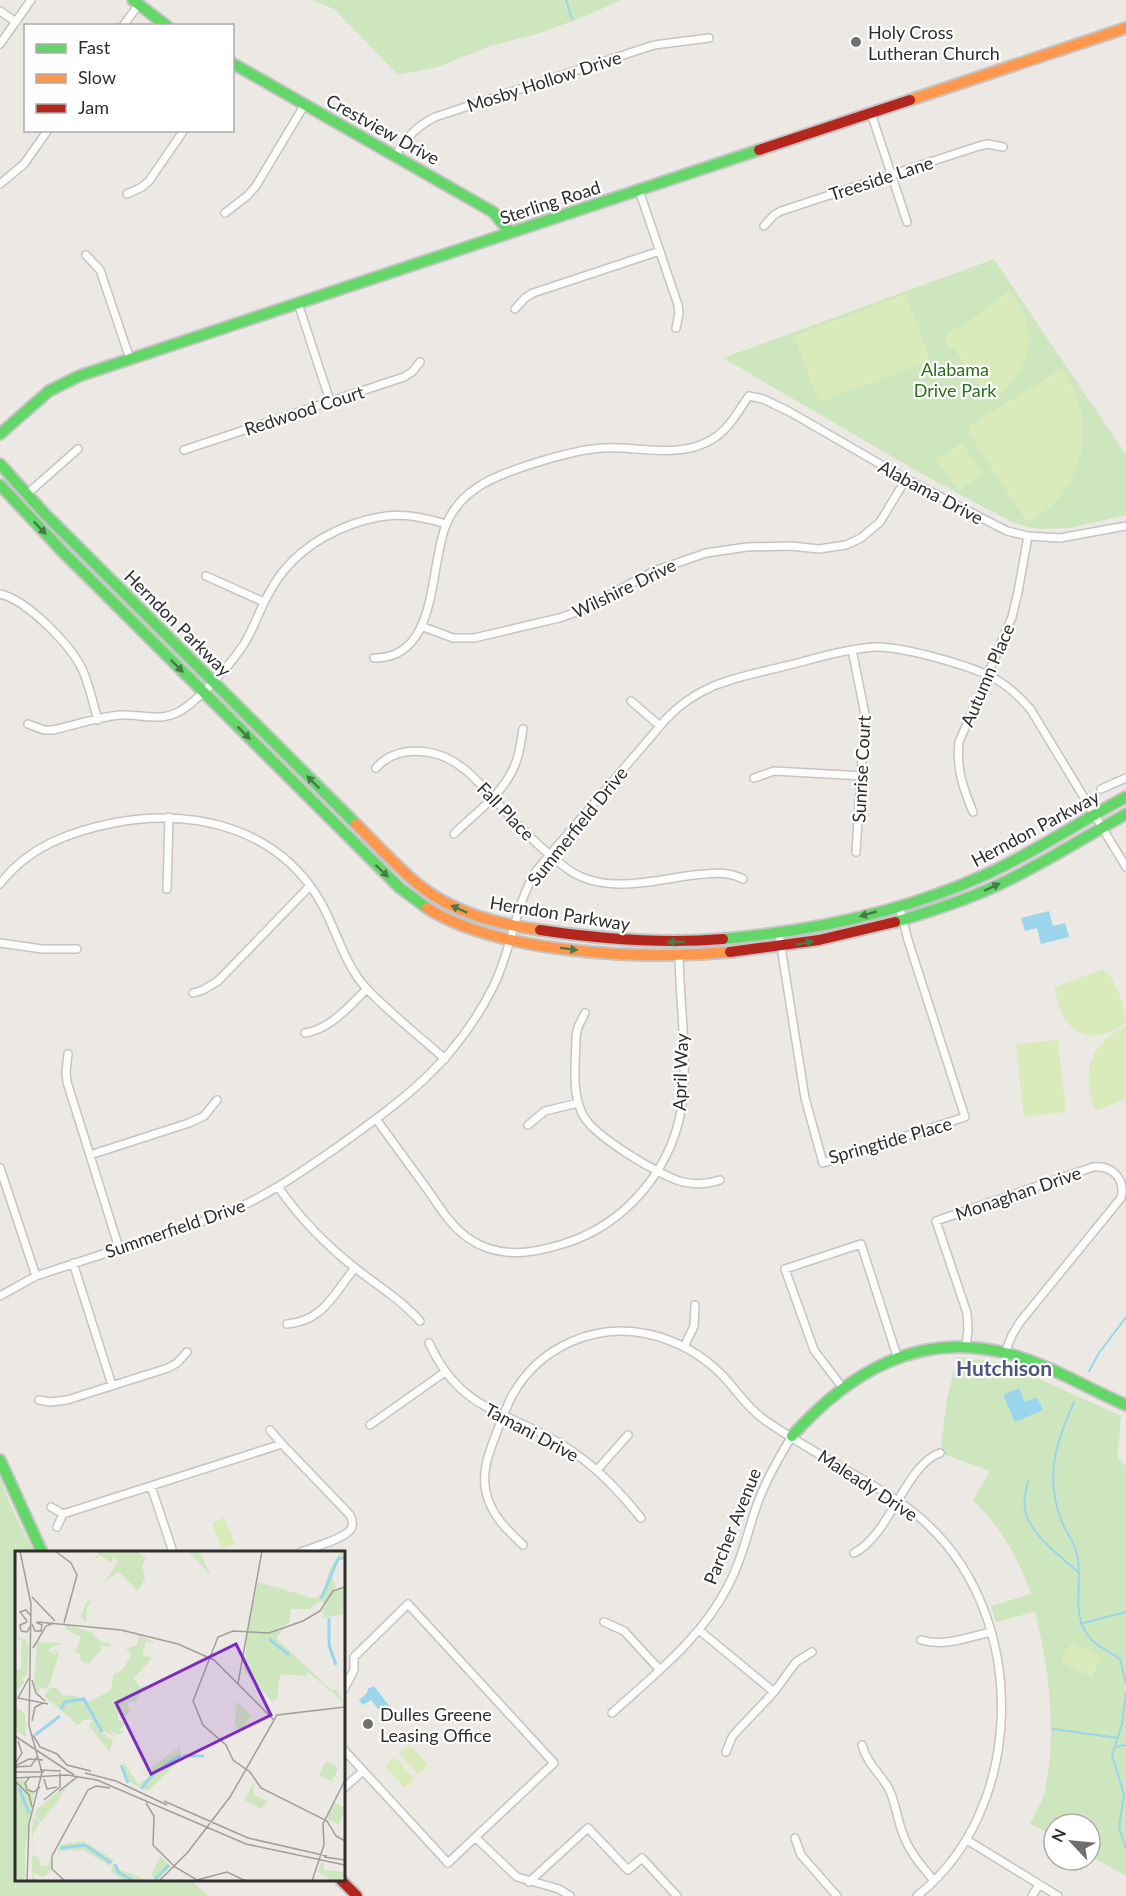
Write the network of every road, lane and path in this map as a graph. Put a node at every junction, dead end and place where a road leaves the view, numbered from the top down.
1 (31, 0) edge
2 (136, 2) edge
3 (0, 11) edge
4 (16, 21) junction
5 (124, 24) edge
6 (164, 24) edge
7 (1126, 28) edge
8 (709, 38) dead end
9 (0, 44) edge
10 (234, 64) edge
11 (305, 104) junction
12 (871, 113) junction
13 (47, 132) edge
14 (183, 132) edge
15 (1004, 147) dead end
16 (396, 155) junction
17 (891, 174) junction
18 (0, 184) edge
19 (639, 190) junction
20 (127, 194) dead end
21 (225, 213) dead end
22 (907, 222) dead end
23 (764, 226) dead end
24 (510, 232) junction
25 (660, 251) junction
26 (86, 255) dead end
27 (298, 303) junction
28 (515, 309) dead end
29 (676, 328) dead end
30 (130, 359) junction
31 (420, 362) dead end
32 (330, 402) junction
33 (0, 434) edge
34 (78, 449) dead end
35 (184, 450) dead end
36 (0, 464) edge
37 (906, 479) junction
38 (0, 485) edge
39 (27, 494) junction
40 (446, 524) junction
41 (1126, 526) edge
42 (1028, 536) junction
43 (206, 576) dead end
44 (0, 594) edge
45 (264, 602) junction
46 (421, 626) junction
47 (852, 650) junction
48 (375, 658) dead end
49 (987, 675) junction
50 (212, 681) junction
51 (202, 691) junction
52 (632, 701) dead end
53 (98, 720) junction
54 (28, 724) dead end
55 (660, 726) junction
56 (523, 729) dead end
57 (376, 768) dead end
58 (862, 776) junction
59 (754, 778) dead end
60 (1126, 778) edge
61 (1101, 789) dead end
62 (1126, 797) edge
63 (493, 798) junction
64 (973, 812) dead end
65 (1126, 813) edge
66 (1094, 815) junction
67 (169, 817) junction
68 (1101, 828) junction
69 (454, 834) dead end
70 (856, 852) dead end
71 (550, 854) junction
72 (1124, 858) edge
73 (1126, 867) edge
74 (743, 879) dead end
75 (0, 884) edge
76 (310, 886) junction
77 (167, 889) dead end
78 (899, 905) junction
79 (902, 919) junction
80 (515, 925) junction
81 (779, 934) junction
82 (512, 939) junction
83 (0, 943) edge
84 (781, 947) junction
85 (77, 949) dead end
86 (679, 956) junction
87 (367, 989) junction
88 (193, 993) dead end
89 (585, 1013) dead end
90 (305, 1033) dead end
91 (68, 1054) dead end
92 (446, 1059) junction
93 (217, 1100) dead end
94 (578, 1103) junction
95 (376, 1119) junction
96 (528, 1125) dead end
97 (90, 1155) junction
98 (0, 1168) edge
99 (658, 1171) junction
100 (720, 1180) dead end
101 (279, 1188) junction
102 (120, 1248) junction
103 (73, 1263) junction
104 (355, 1268) junction
105 (36, 1276) junction
106 (0, 1296) edge
107 (695, 1305) dead end
108 (420, 1321) dead end
109 (287, 1324) dead end
110 (429, 1343) dead end
111 (966, 1346) junction
112 (684, 1347) junction
113 (187, 1352) dead end
114 (1005, 1353) junction
115 (897, 1356) junction
116 (445, 1372) junction
117 (112, 1385) junction
118 (843, 1387) junction
119 (39, 1400) dead end
120 (1126, 1405) edge
121 (504, 1416) junction
122 (370, 1425) dead end
123 (270, 1430) dead end
124 (628, 1435) dead end
125 (792, 1436) junction
126 (282, 1443) junction
127 (940, 1453) dead end
128 (0, 1461) edge
129 (597, 1470) junction
130 (151, 1486) junction
131 (898, 1501) junction
132 (51, 1507) dead end
133 (63, 1514) junction
134 (641, 1518) dead end
135 (57, 1527) dead end
136 (523, 1545) dead end
137 (42, 1551) edge
138 (173, 1551) edge
139 (304, 1551) edge
140 (854, 1552) dead end
141 (604, 1622) dead end
142 (699, 1630) junction
143 (991, 1632) junction
144 (921, 1640) dead end
145 (812, 1652) dead end
146 (659, 1669) junction
147 (345, 1687) edge
148 (774, 1692) junction
149 (612, 1713) dead end
150 (862, 1745) dead end
151 (726, 1752) dead end
152 (345, 1753) edge
153 (363, 1770) junction
154 (345, 1787) edge
155 (476, 1838) junction
156 (795, 1838) dead end
157 (967, 1840) junction
158 (342, 1881) edge
159 (934, 1881) junction
160 (529, 1882) junction
161 (1039, 1884) junction
162 (357, 1896) edge
163 (570, 1896) edge
164 (677, 1896) edge
165 (837, 1896) edge
166 (917, 1896) edge
167 (1032, 1896) edge
168 (1058, 1896) edge

1 - 4 street
2 - 5 street
2 - 6 main road
3 - 4 street
4 - 9 street
7 - 12 main road, Sterling Road
8 - 16 street, Mosby Hollow Drive
10 - 11 main road, Crestview Drive
11 - 16 main road, Crestview Drive
11 - 21 street
12 - 17 street
12 - 19 main road, Sterling Road
13 - 18 street
14 - 20 street
15 - 17 street, Treeside Lane
16 - 24 main road, Crestview Drive
17 - 22 street
17 - 23 street, Treeside Lane
19 - 24 main road, Sterling Road
19 - 25 street
24 - 27 main road, Sterling Road
25 - 28 street
25 - 29 street
26 - 30 street
27 - 30 main road, Sterling Road
27 - 32 street
30 - 33 main road, Sterling Road
31 - 32 street, Redwood Court
32 - 35 street, Redwood Court
34 - 39 street
36 - 39 main road, Herndon Parkway
37 - 40 street, Alabama Drive
37 - 42 street, Alabama Drive
37 - 46 street, Wilshire Drive
38 -> 51 main road, Herndon Parkway
39 - 50 main road, Herndon Parkway
40 - 45 street
40 - 46 street
41 - 42 street, Alabama Drive
42 - 49 street, Autumn Place
43 - 45 street
44 - 53 street
45 - 50 street
46 - 48 street
47 - 49 street, Summerfield Drive
47 - 55 street, Summerfield Drive
47 - 58 street, Sunrise Court
49 - 64 street, Autumn Place
49 - 66 street, Summerfield Drive
50 - 51 street
80 -> 50 main road, Herndon Parkway
51 - 53 street
51 -> 82 main road, Herndon Parkway
52 - 55 street
53 - 54 street
55 - 71 street, Summerfield Drive
56 - 63 street
57 - 63 street, Fall Place
58 - 59 street
58 - 70 street, Sunrise Court
60 - 61 street
62 - 66 main road, Herndon Parkway
63 - 69 street
63 - 71 street, Fall Place
65 - 68 main road, Herndon Parkway
66 - 68 street, Summerfield Drive
66 - 78 main road, Herndon Parkway
67 - 75 street
67 - 76 street
67 - 77 street
68 - 72 street, Summerfield Drive
79 -> 68 main road, Herndon Parkway
71 - 74 street, Fall Place
71 - 80 street, Summerfield Drive
72 - 73 street, Summerfield Drive
76 - 87 street
76 - 88 street
78 - 79 street, Springtide Place
78 -> 81 main road, Herndon Parkway
84 -> 79 main road, Herndon Parkway
79 - 84 street, Springtide Place
81 -> 80 main road, Herndon Parkway
80 - 82 street, Summerfield Drive
81 - 84 street, Springtide Place
82 -> 86 main road, Herndon Parkway
82 - 92 street, Summerfield Drive
83 - 85 street
84 - 86 main road, Herndon Parkway
86 - 99 street, April Way
87 - 90 street
87 - 92 street
89 - 94 street
91 - 97 street
92 - 95 street, Summerfield Drive
93 - 97 street
94 - 96 street
94 - 99 street
95 - 99 street, April Way
95 - 101 street, Summerfield Drive
97 - 102 street
98 - 105 street
99 - 100 street
101 - 102 street, Summerfield Drive
101 - 104 street
102 - 103 street, Summerfield Drive
103 - 105 street, Summerfield Drive
103 - 117 street
104 - 108 street
104 - 109 street
105 - 106 street, Summerfield Drive
107 - 112 street
110 - 116 street, Tamani Drive
111 - 114 main road, Parcher Avenue
111 - 114 street, Monaghan Drive
111 - 115 main road, Parcher Avenue
112 - 121 street, Maleady Drive
112 - 125 street, Maleady Drive
113 - 117 street
114 - 120 main road, Parcher Avenue
115 - 118 main road, Parcher Avenue
115 - 118 street
116 - 121 street, Tamani Drive
116 - 122 street
117 - 119 street
118 - 125 main road, Parcher Avenue
121 - 129 street, Tamani Drive
121 - 136 street, Maleady Drive
123 - 126 street
124 - 129 street
125 - 131 street, Maleady Drive
125 - 142 street, Parcher Avenue
126 - 130 street
126 - 139 street
127 - 131 street
128 - 137 main road
129 - 134 street, Tamani Drive
130 - 133 street
130 - 138 street
131 - 140 street
131 - 143 street, Maleady Drive
132 - 133 street
133 - 135 street
141 - 146 street
142 - 146 street, Parcher Avenue
142 - 148 street
143 - 144 street
143 - 157 street, Maleady Drive
145 - 148 street
146 - 149 street, Parcher Avenue
147 - 155 street
148 - 151 street
150 - 159 street
152 - 153 street
153 - 154 street
153 - 155 street
155 - 160 street
156 - 165 street
157 - 159 street, Maleady Drive
157 - 161 street
158 - 162 main road
159 - 166 street, Maleady Drive
160 - 163 street
160 - 164 street
161 - 167 street
161 - 168 street

